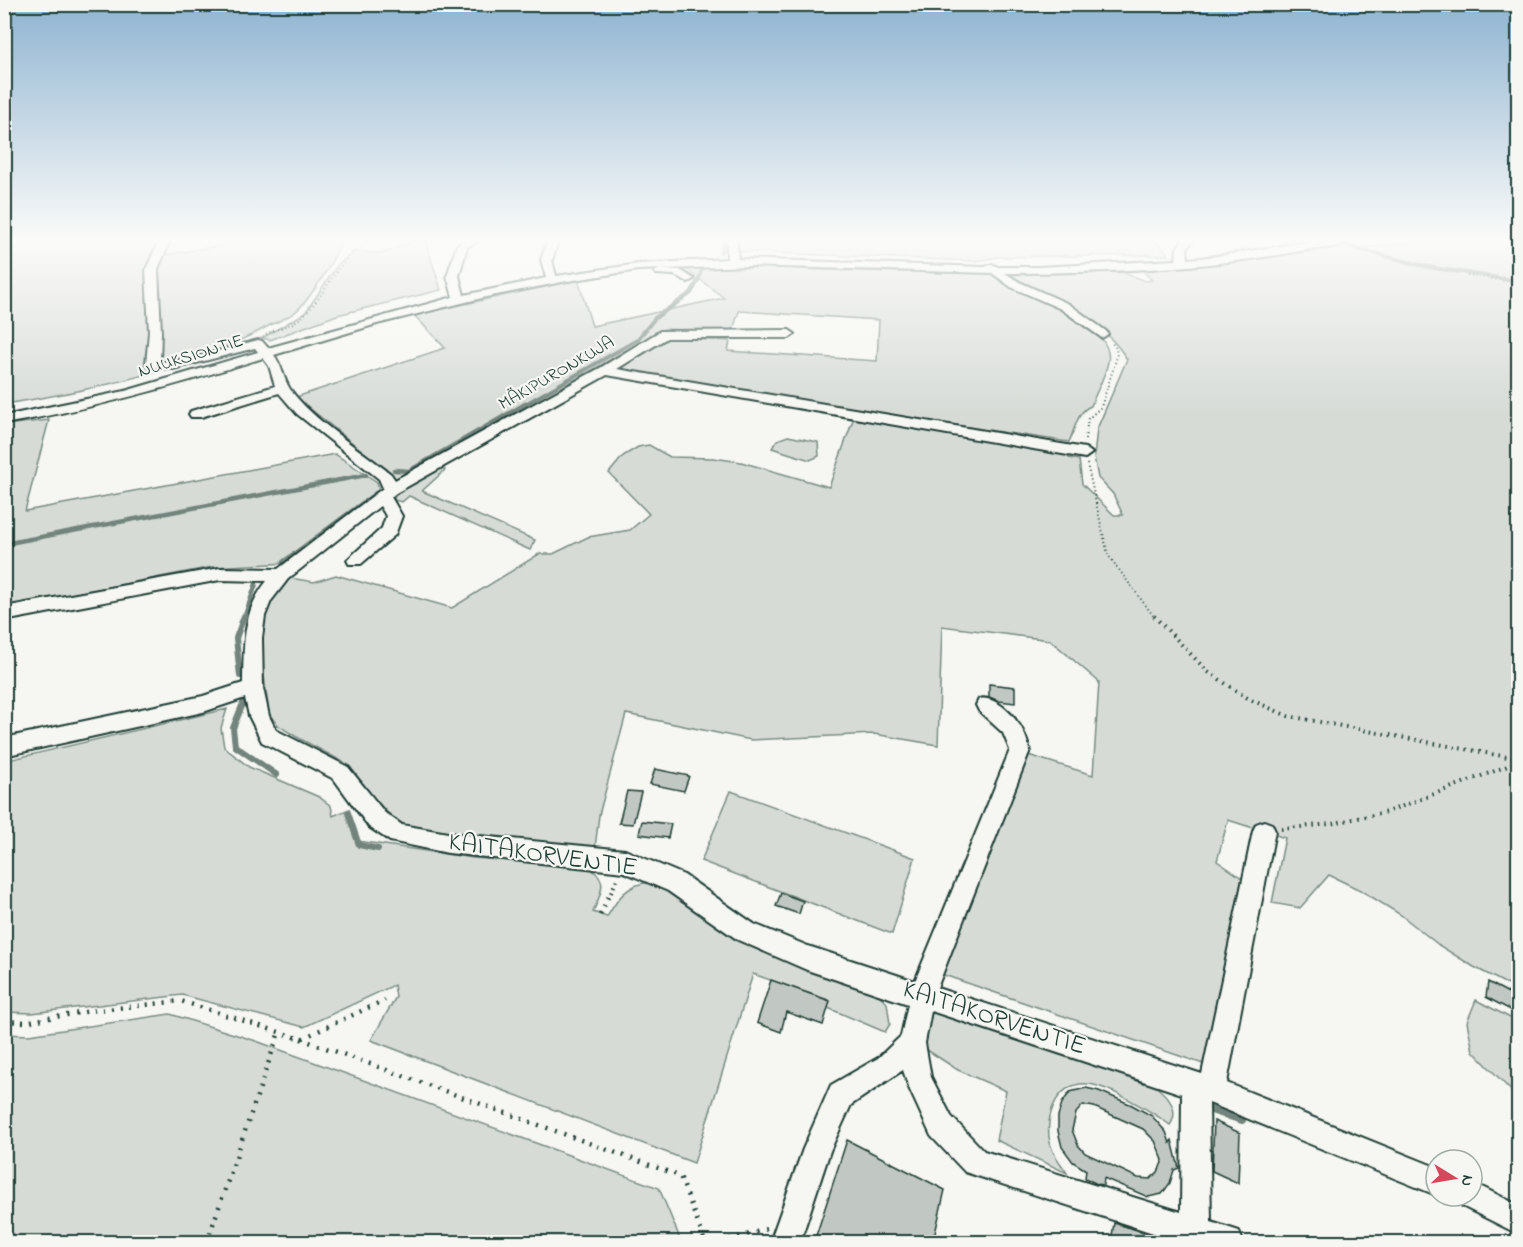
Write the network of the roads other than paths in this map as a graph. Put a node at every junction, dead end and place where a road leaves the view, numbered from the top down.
1 (154, 297) edge
2 (468, 297) edge
3 (1043, 297) edge
4 (459, 299) joint
5 (789, 334) dead end
6 (1102, 334) road end
7 (262, 349) junction
8 (604, 371) junction
9 (282, 388) junction
10 (196, 414) dead end
11 (4, 420) edge
12 (1085, 453) road end
13 (387, 493) junction
14 (355, 560) dead end
15 (282, 575) junction
16 (4, 614) edge
17 (253, 688) junction
18 (986, 705) dead end
19 (4, 747) edge
20 (1264, 831) road end
21 (922, 995) junction
22 (912, 1043) junction
23 (1204, 1088) junction
24 (1424, 1176) edge
25 (1484, 1202) edge
26 (1518, 1220) edge
27 (788, 1232) edge
28 (1197, 1237) edge
29 (1228, 1242) edge

1 - 7 street
2 - 4 street, NUUKSIONTIE
3 - 6 street
4 - 7 street, NUUKSIONTIE
5 - 8 street, MÄKIPURONKUJA
7 - 9 street
7 - 11 street, NUUKSIONTIE
8 - 12 street
8 - 13 street, MÄKIPURONKUJA
9 - 10 street
9 - 13 street
13 - 14 street
13 - 15 street, KAITAKORVENTIE
15 - 16 street
15 - 17 street, KAITAKORVENTIE
17 - 19 street
17 - 21 street, KAITAKORVENTIE
18 - 21 street
20 - 23 street
21 - 22 street
21 - 23 street, KAITAKORVENTIE
22 - 27 street
22 - 28 street
23 - 24 street, KAITAKORVENTIE
23 - 28 street
25 - 26 street
28 - 29 street

